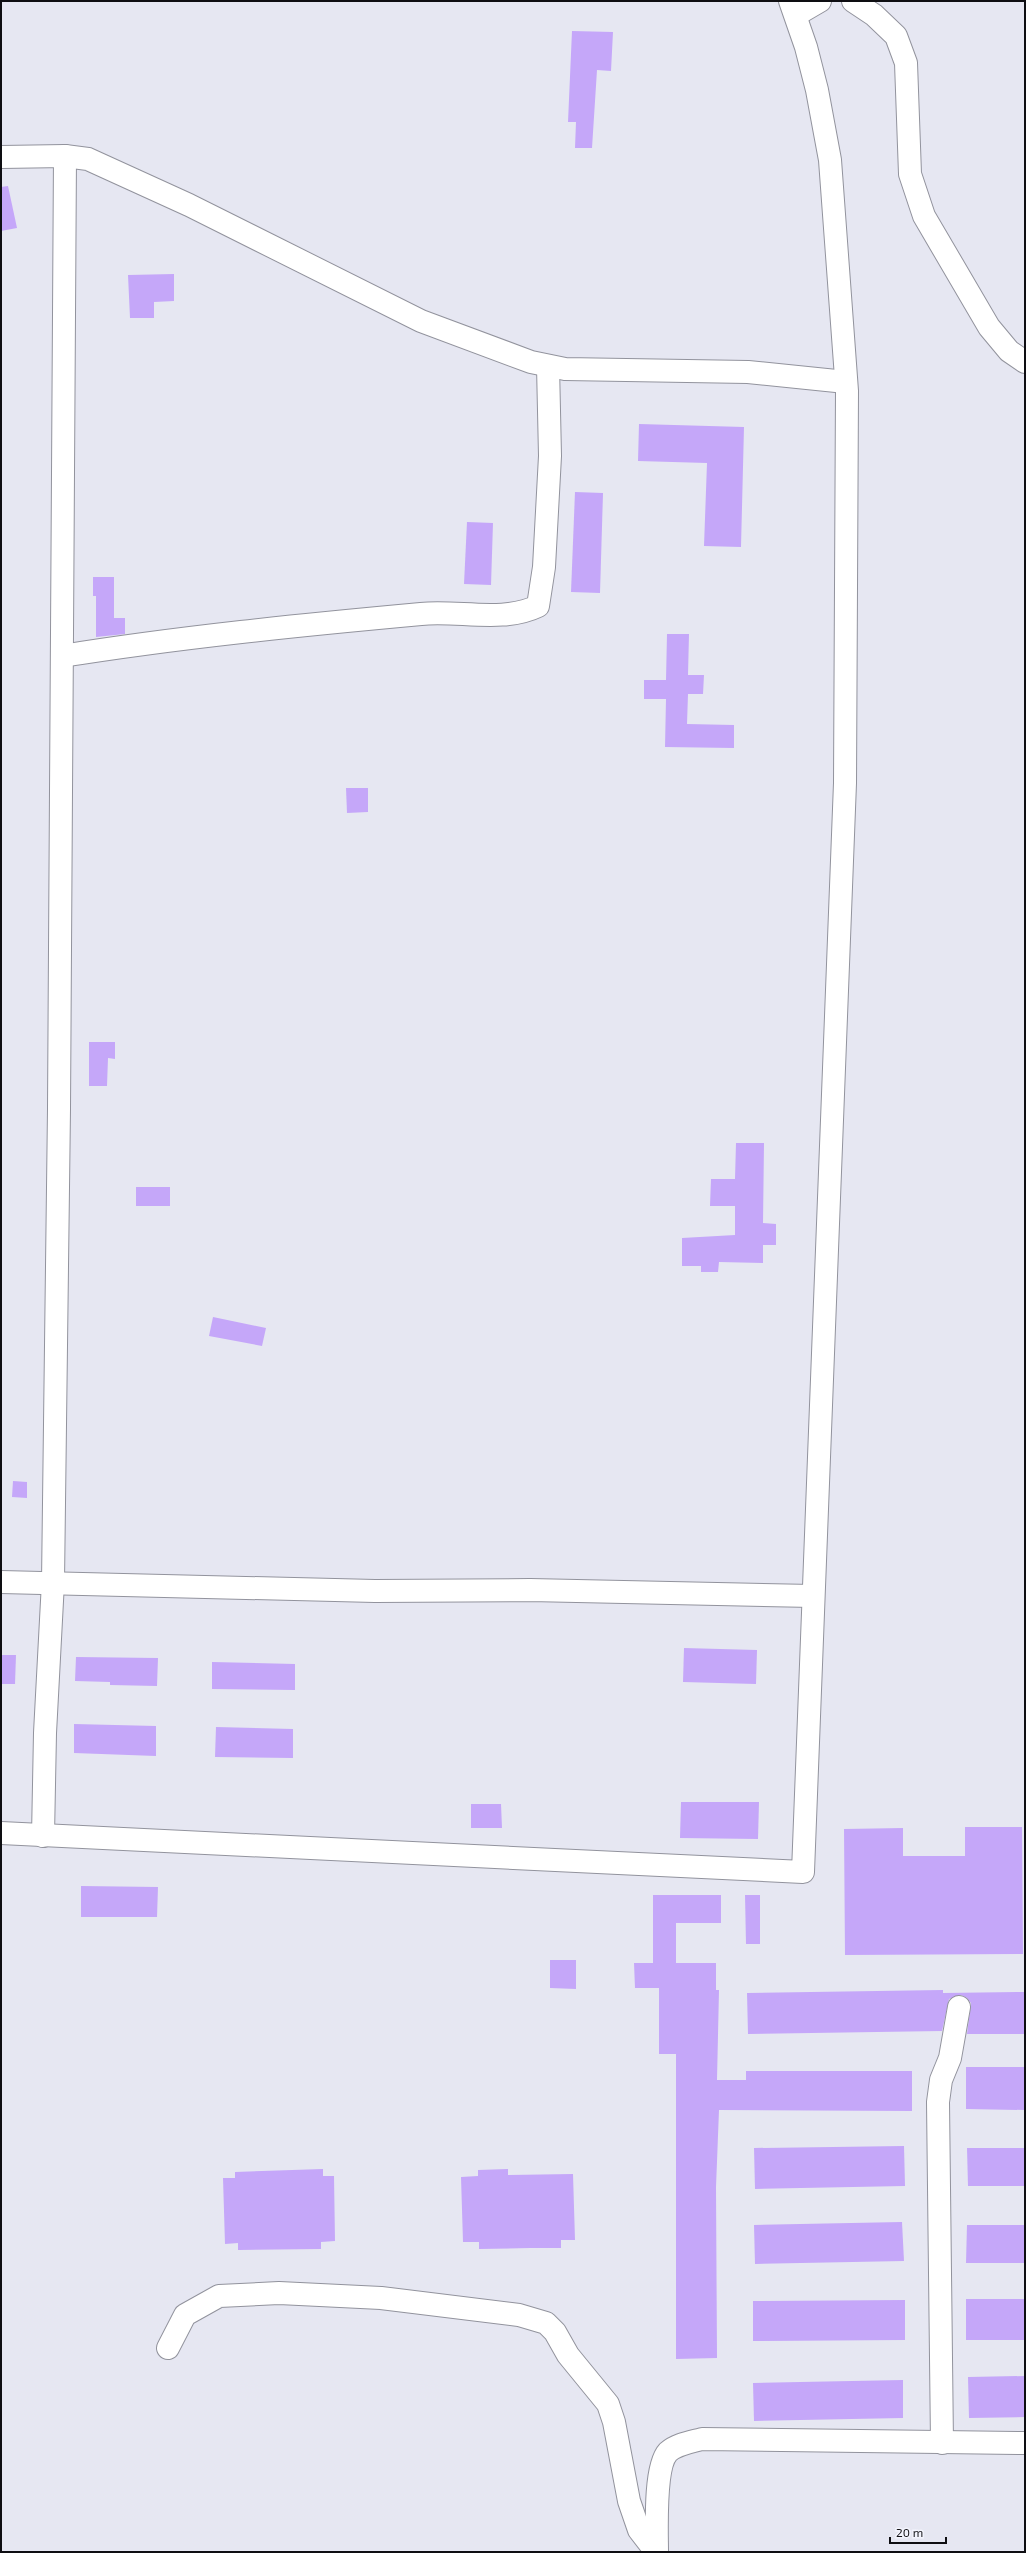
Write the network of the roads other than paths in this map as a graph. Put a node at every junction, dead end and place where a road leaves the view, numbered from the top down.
1 (820, 1) edge
2 (852, 1) edge
3 (793, 8) edge
4 (65, 156) junction
5 (1, 157) edge
6 (1025, 362) edge
7 (548, 366) junction
8 (846, 382) junction
9 (62, 656) junction
10 (1, 1582) edge
11 (53, 1582) junction
12 (813, 1596) junction
13 (1, 1833) edge
14 (43, 1836) junction
15 (960, 2007) dead end
16 (168, 2348) dead end
17 (942, 2443) junction
18 (1025, 2443) edge
19 (657, 2552) edge

1 - 3 street
2 - 6 street
3 - 8 street
4 - 5 street
4 - 7 street
4 - 9 street
7 - 8 street
7 - 9 street
8 - 12 street
9 - 11 street
10 - 11 street
11 - 12 street
11 - 14 street
12 - 14 street
13 - 14 street
15 - 17 street
16 - 19 street
17 - 18 street
17 - 19 street

